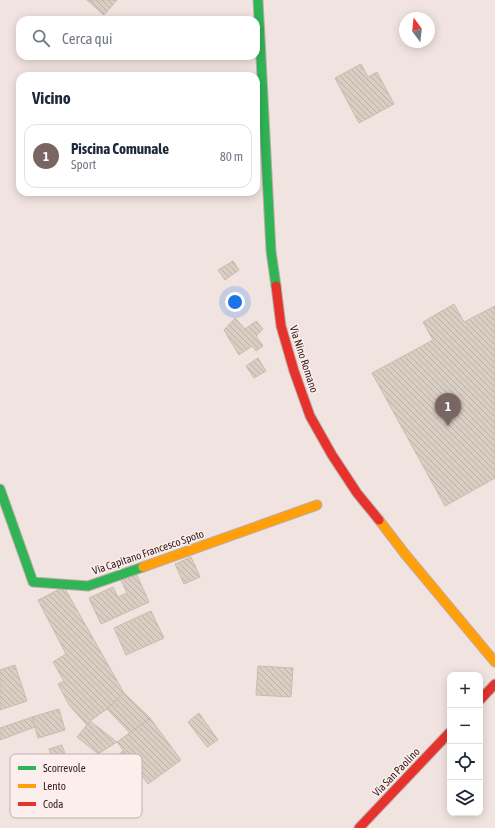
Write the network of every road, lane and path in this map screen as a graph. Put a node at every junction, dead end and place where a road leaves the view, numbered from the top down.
1 (258, 0) edge
2 (259, 16) edge
3 (260, 39) edge
4 (0, 489) edge
5 (317, 505) dead end
6 (495, 662) edge
7 (495, 684) edge
8 (483, 697) edge
9 (447, 735) edge
10 (359, 828) edge

1 - 2 street, Via Nino Romano
3 - 6 street, Via Nino Romano
4 - 5 street, Via Capitano Francesco Spoto
7 - 8 street
9 - 10 street, Via San Paolino

